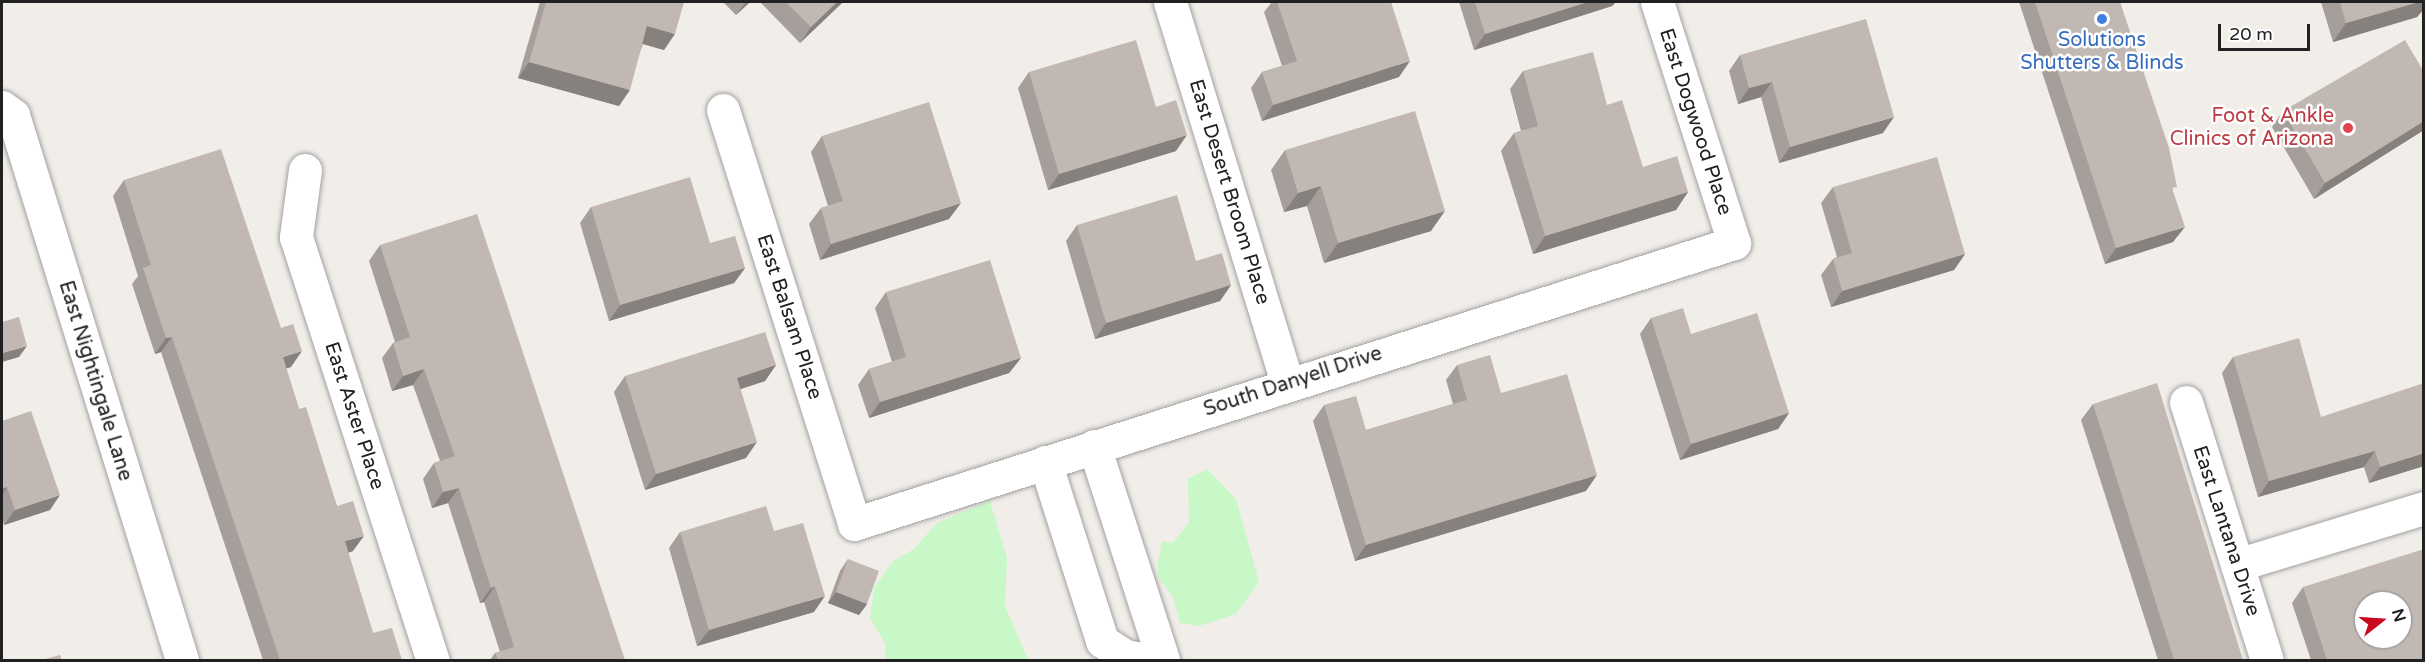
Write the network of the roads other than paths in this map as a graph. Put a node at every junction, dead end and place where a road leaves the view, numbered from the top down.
1 (1170, 2) edge
2 (1657, 2) edge
3 (2, 106) edge
4 (723, 110) dead end
5 (13, 158) edge
6 (305, 170) dead end
7 (1734, 243) joint
8 (1287, 383) junction
9 (2186, 402) dead end
10 (1094, 446) junction
11 (1045, 462) junction
12 (2424, 508) edge
13 (854, 524) joint
14 (2237, 565) junction
15 (1134, 570) junction
16 (1084, 586) junction
17 (182, 660) edge
18 (433, 660) edge
19 (1148, 660) edge
20 (1163, 660) edge
21 (2267, 660) edge

1 - 8 street, East Desert Broom Place
2 - 7 street, East Dogwood Place
3 - 5 street, East Nightingale Lane
4 - 13 street, East Balsam Place
5 - 17 street, East Nightingale Lane
6 - 18 street, East Aster Place
7 - 8 street, South Danyell Drive
8 - 10 street, South Danyell Drive
9 - 14 street, East Lantana Drive
10 - 11 street, South Danyell Drive
10 - 15 street
11 - 13 street, South Danyell Drive
11 - 16 street
12 - 14 street
14 - 21 street, East Lantana Drive
15 - 16 street
15 - 20 street
16 - 19 street

